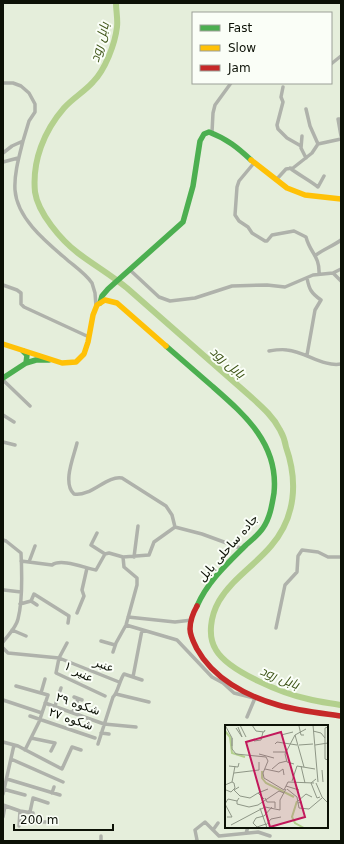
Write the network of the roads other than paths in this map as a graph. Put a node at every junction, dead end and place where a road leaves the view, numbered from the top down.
1 (341, 56) edge
2 (332, 63) edge
3 (3, 83) edge
4 (230, 84) edge
5 (283, 86) dead end
6 (306, 109) dead end
7 (341, 119) edge
8 (212, 132) junction
9 (302, 136) dead end
10 (341, 138) edge
11 (23, 141) junction
12 (318, 144) junction
13 (301, 146) junction
14 (3, 153) edge
15 (18, 158) junction
16 (306, 158) junction
17 (3, 162) edge
18 (254, 163) junction
19 (289, 168) junction
20 (324, 176) dead end
21 (276, 180) junction
22 (341, 200) edge
23 (341, 240) edge
24 (316, 255) junction
25 (341, 269) edge
26 (130, 270) junction
27 (333, 273) junction
28 (319, 274) junction
29 (307, 278) junction
30 (341, 281) edge
31 (3, 285) edge
32 (100, 303) junction
33 (96, 307) junction
34 (89, 337) junction
35 (3, 344) edge
36 (23, 351) junction
37 (269, 351) dead end
38 (307, 355) junction
39 (53, 360) junction
40 (26, 362) junction
41 (341, 364) edge
42 (3, 379) edge
43 (30, 406) dead end
44 (3, 415) edge
45 (14, 422) dead end
46 (3, 442) edge
47 (77, 443) dead end
48 (16, 445) dead end
49 (138, 526) dead end
50 (175, 527) junction
51 (97, 533) dead end
52 (3, 540) edge
53 (35, 546) dead end
54 (242, 549) junction
55 (105, 554) junction
56 (124, 556) junction
57 (134, 557) junction
58 (341, 557) edge
59 (21, 561) junction
60 (29, 562) junction
61 (87, 568) junction
62 (4, 590) dead end
63 (21, 592) junction
64 (31, 601) junction
65 (20, 604) junction
66 (37, 605) dead end
67 (77, 613) dead end
68 (128, 617) junction
69 (192, 620) junction
70 (68, 623) dead end
71 (126, 625) junction
72 (276, 628) dead end
73 (12, 630) junction
74 (142, 630) junction
75 (26, 636) dead end
76 (101, 640) dead end
77 (3, 642) edge
78 (67, 643) dead end
79 (115, 645) junction
80 (3, 648) edge
81 (112, 652) dead end
82 (59, 658) junction
83 (133, 677) junction
84 (46, 679) dead end
85 (142, 680) dead end
86 (119, 682) junction
87 (16, 686) dead end
88 (61, 688) dead end
89 (41, 693) junction
90 (116, 694) junction
91 (106, 696) dead end
92 (74, 697) dead end
93 (255, 698) junction
94 (3, 700) edge
95 (149, 702) dead end
96 (45, 703) junction
97 (55, 706) junction
98 (73, 712) junction
99 (42, 713) junction
100 (30, 716) dead end
101 (341, 716) edge
102 (247, 717) dead end
103 (39, 720) junction
104 (104, 724) junction
105 (136, 727) dead end
106 (101, 733) junction
107 (109, 734) dead end
108 (31, 738) junction
109 (95, 738) dead end
110 (3, 742) edge
111 (98, 744) dead end
112 (14, 745) junction
113 (25, 750) junction
114 (81, 750) dead end
115 (52, 751) dead end
116 (11, 759) junction
117 (7, 779) junction
118 (63, 782) dead end
119 (54, 786) dead end
120 (3, 791) edge
121 (52, 793) junction
122 (25, 795) dead end
123 (60, 795) dead end
124 (48, 803) dead end
125 (4, 806) edge
126 (20, 811) junction
127 (30, 812) junction
128 (3, 817) edge
129 (204, 817) dead end
130 (47, 822) dead end
131 (205, 822) junction
132 (218, 823) dead end
133 (18, 826) dead end
134 (248, 828) edge
135 (213, 830) junction
136 (246, 833) junction
137 (101, 836) dead end
138 (270, 836) dead end
139 (196, 840) edge
140 (100, 841) edge

1 - 2 street
3 - 11 street
4 - 8 street
5 - 13 street
6 - 12 street
7 - 10 street
8 - 18 main road
8 - 26 main road
9 - 13 street
10 - 12 street
11 - 14 street
11 - 15 street
12 - 16 street
13 - 16 street
15 - 17 street
15 - 33 street
16 - 19 street
18 - 21 main road
18 - 24 street
19 - 20 street
19 - 21 street
21 - 22 main road
23 - 24 street
24 - 28 street
25 - 27 street
26 - 29 street
26 - 32 main road
27 - 28 street
27 - 30 street
28 - 29 street
29 - 38 street
31 - 34 street
32 - 33 main road
32 - 54 main road, جاده ساحلی بابل
33 - 34 main road
34 - 39 main road
35 - 36 main road
36 - 39 main road
36 - 40 main road
37 - 38 street
38 - 41 street
39 - 40 main road
40 - 42 main road
42 - 43 street
44 - 45 street
46 - 48 street
47 - 50 street
49 - 57 street
50 - 54 street
50 - 57 street
51 - 55 street
52 - 59 street
53 - 60 street
54 - 69 main road, جاده ساحلی بابل
55 - 56 street
55 - 61 street
56 - 57 street
56 - 68 street
58 - 72 street
59 - 60 street
59 - 63 street
60 - 61 street
61 - 67 street
62 - 63 street
63 - 65 street
64 - 65 street
64 - 66 street
64 - 70 street
65 - 73 street
68 - 69 street
68 - 71 street
69 - 93 main road, جاده ساحلی بابل
71 - 74 street
71 - 79 street
73 - 75 street
73 - 77 street
74 - 83 street
74 - 93 street
76 - 79 street
78 - 82 street
79 - 81 street
80 - 82 street, عنبر
82 - 86 street, عنبر
82 - 91 street, عنیر ۱
83 - 85 street
83 - 86 street
84 - 89 street
86 - 90 street
87 - 89 street
88 - 97 street
89 - 96 street
90 - 95 street
90 - 104 street
92 - 98 street
93 - 101 main road, جاده ساحلی بابل
93 - 102 street
94 - 99 street
96 - 97 street, شکوه ۲۹
96 - 99 street
97 - 98 street, شکوه ۲۹
98 - 104 street, شکوه ۲۹
99 - 103 street
100 - 103 street, شکوه ۲۷
103 - 108 street
103 - 109 street, شکوه ۲۷
104 - 105 street, شکوه ۲۹
104 - 106 street
106 - 107 street
106 - 111 street
108 - 113 street
108 - 115 street
110 - 112 street
112 - 113 street
112 - 116 street
113 - 114 street
116 - 117 street
116 - 118 street
117 - 120 street
117 - 121 street
119 - 121 street
120 - 122 street
121 - 123 street
124 - 127 street
125 - 126 street
125 - 128 street
126 - 127 street
126 - 133 street
127 - 130 street
129 - 131 street
131 - 135 street
131 - 139 street
132 - 135 street
134 - 136 street
135 - 136 street
136 - 138 street
137 - 140 street

